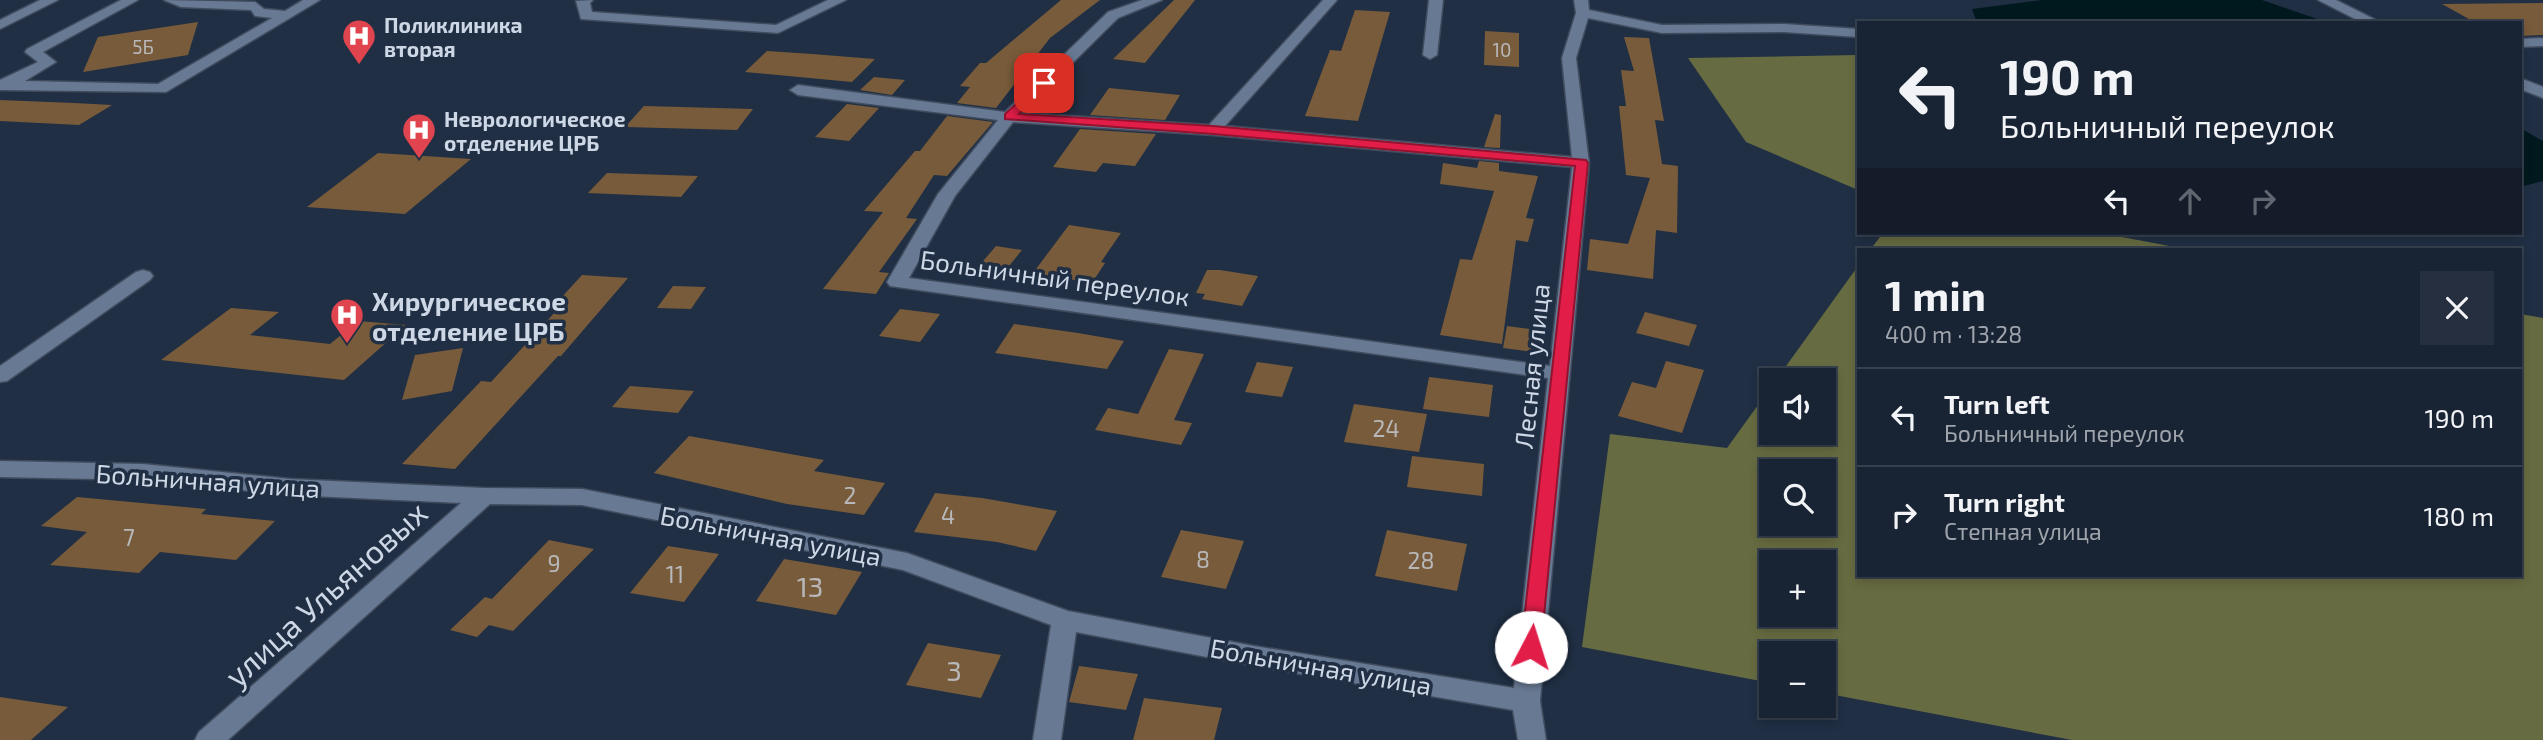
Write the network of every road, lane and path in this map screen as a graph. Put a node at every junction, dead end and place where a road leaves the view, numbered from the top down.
1 (51, 0) edge
2 (131, 0) edge
3 (171, 0) edge
4 (313, 0) edge
5 (586, 0) edge
6 (839, 0) edge
7 (1155, 0) edge
8 (1331, 0) edge
9 (1436, 0) edge
10 (2325, 0) edge
11 (1582, 6) edge
12 (287, 15) junction
13 (2371, 21) edge
14 (0, 25) edge
15 (1857, 33) edge
16 (2543, 42) edge
17 (2522, 43) edge
18 (1430, 55) dead end
19 (2522, 84) edge
20 (3, 85) edge
21 (798, 90) dead end
22 (2543, 93) edge
23 (1009, 117) junction
24 (1213, 130) junction
25 (1581, 163) junction
26 (143, 276) dead end
27 (1558, 373) junction
28 (0, 376) edge
29 (0, 470) edge
30 (484, 496) junction
31 (1065, 620) junction
32 (1526, 701) junction
33 (209, 740) edge
34 (1047, 740) edge
35 (1532, 740) edge

1 - 14 street
2 - 20 street
3 - 12 street
4 - 12 street
5 - 6 street
7 - 23 street
8 - 24 street
9 - 18 street
10 - 13 street
11 - 15 street
11 - 25 street, Лесная улица
12 - 20 street
16 - 17 street
19 - 22 street
21 - 23 street
23 - 24 street
23 - 27 street, Больничный переулок
24 - 25 street
25 - 27 street, Лесная улица
26 - 28 street
27 - 32 street, Лесная улица
29 - 30 street, Больничная улица
30 - 31 street, Больничная улица
30 - 33 street, улица Ульяновых
31 - 32 street, Больничная улица
31 - 34 street
32 - 35 street, Лесная улица

